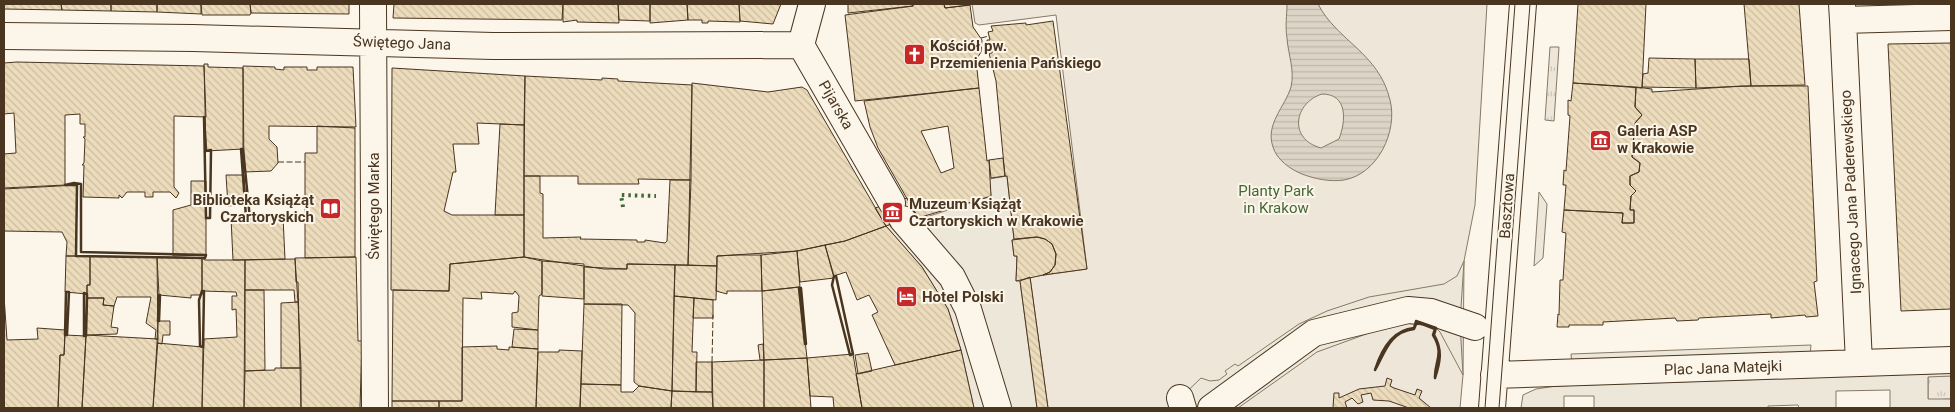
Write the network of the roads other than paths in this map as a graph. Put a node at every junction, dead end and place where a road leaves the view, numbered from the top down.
1 (372, 4) edge
2 (812, 4) edge
3 (1523, 4) edge
4 (1843, 12) edge
5 (1951, 17) edge
6 (4, 36) edge
7 (373, 42) junction
8 (801, 45) junction
9 (1475, 327) dead end
10 (1951, 360) edge
11 (1859, 363) junction
12 (1494, 375) junction
13 (375, 408) edge
14 (998, 408) edge
15 (1211, 408) edge
16 (1492, 408) edge

1 - 7 street, Świętego Marka
2 - 8 street
3 - 12 street, Basztowa
4 - 5 street
4 - 11 street, Ignacego Jana Paderewskiego
6 - 7 street, Świętego Jana
7 - 8 street, Świętego Jana
7 - 13 street, Świętego Marka
8 - 14 street, Pijarska
9 - 15 street
10 - 11 street, Plac Jana Matejki
11 - 12 street, Plac Jana Matejki
12 - 16 street, Basztowa

